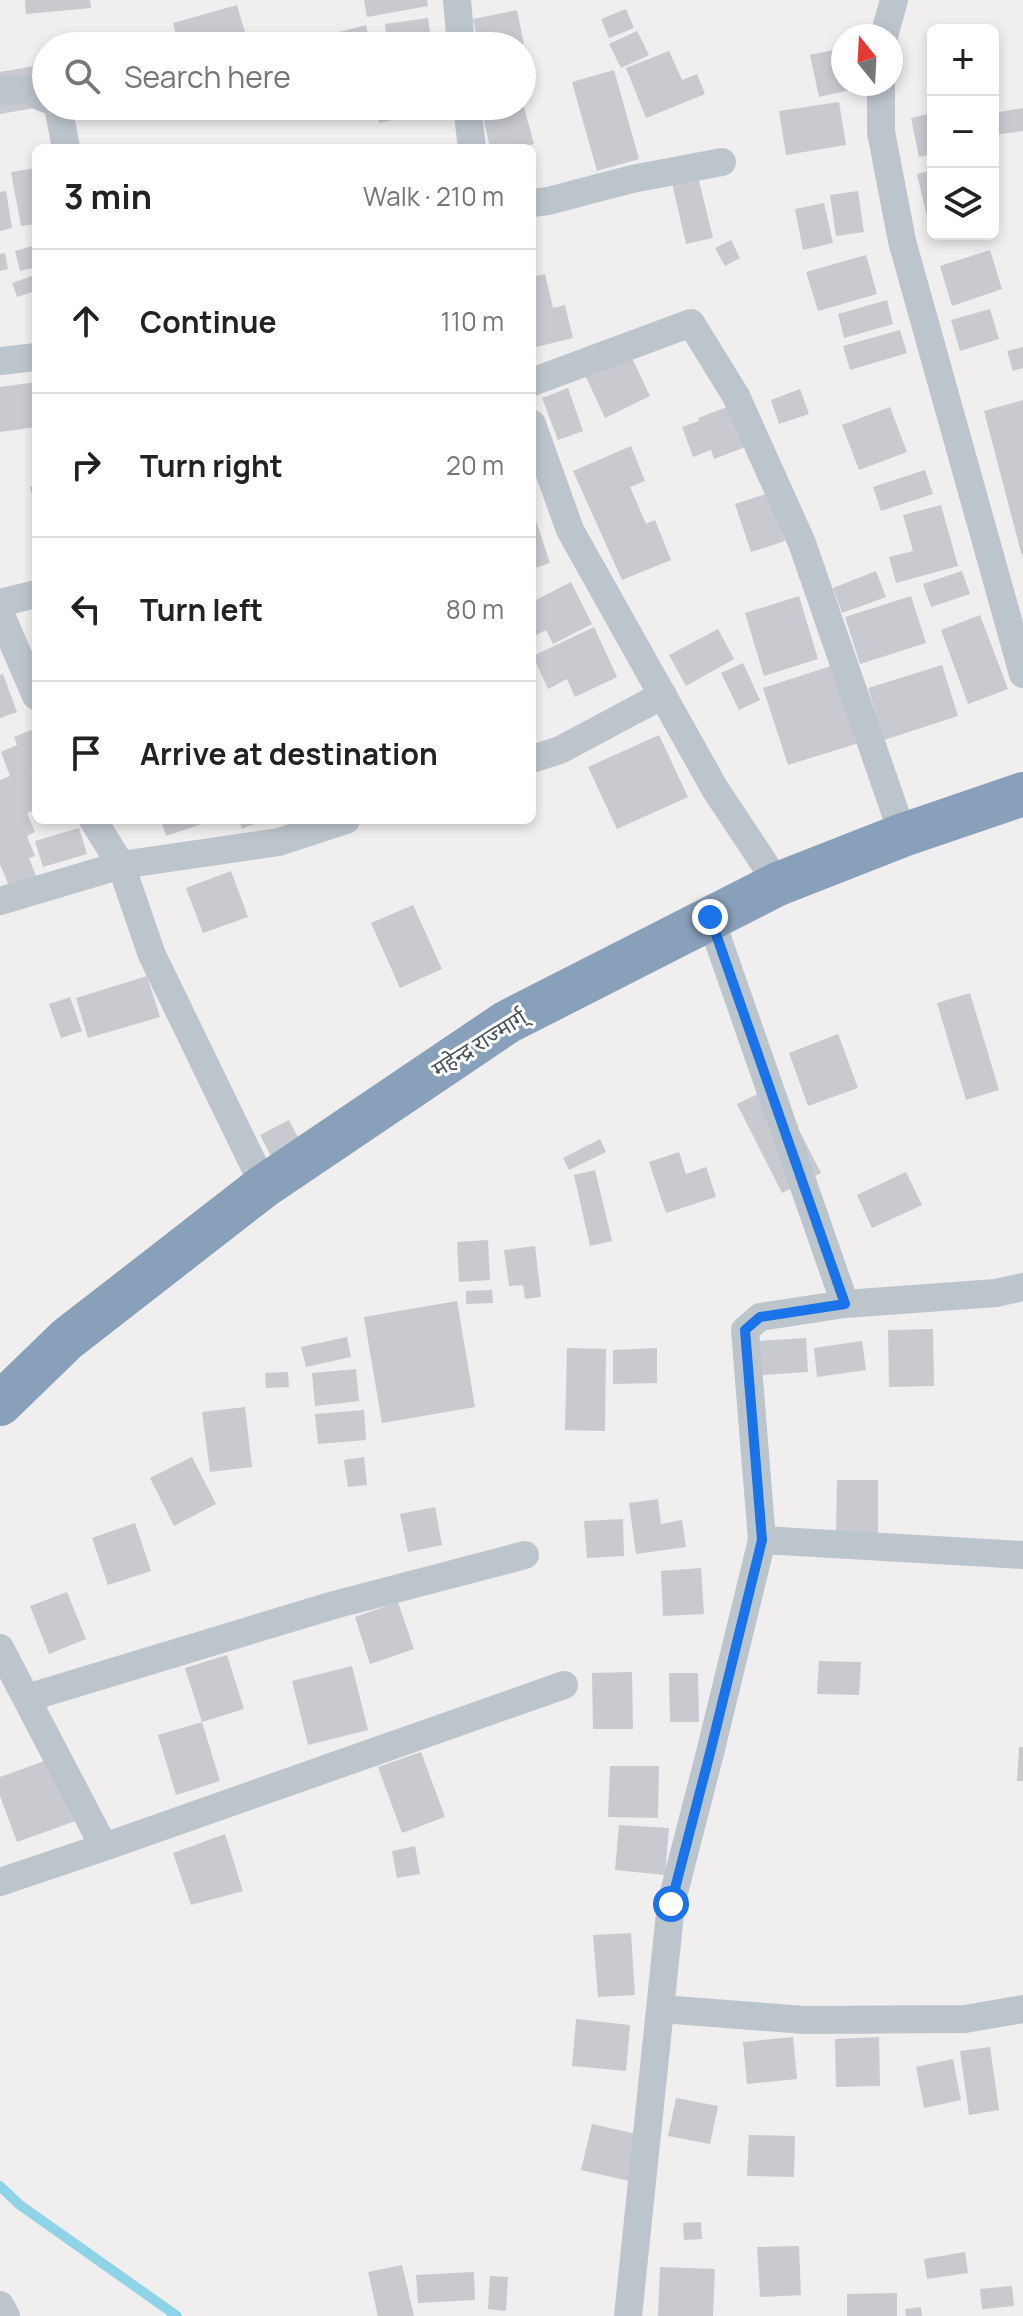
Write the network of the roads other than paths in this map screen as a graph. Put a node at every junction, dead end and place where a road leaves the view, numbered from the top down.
1 (457, 0) edge
2 (894, 0) edge
3 (887, 24) edge
4 (460, 32) edge
5 (0, 91) edge
6 (32, 93) edge
7 (881, 96) edge
8 (61, 120) edge
9 (469, 120) edge
10 (65, 144) edge
11 (472, 144) edge
12 (722, 162) dead end
13 (536, 202) edge
14 (32, 357) edge
15 (0, 361) edge
16 (536, 381) edge
17 (536, 435) edge
18 (32, 595) edge
19 (0, 603) edge
20 (0, 613) edge
21 (1023, 674) edge
22 (32, 687) edge
23 (663, 695) junction
24 (536, 758) edge
25 (1023, 794) edge
26 (95, 824) edge
27 (334, 824) edge
28 (903, 835) junction
29 (121, 865) junction
30 (778, 884) junction
31 (0, 901) edge
32 (710, 917) junction
33 (264, 1186) junction
34 (1023, 1287) edge
35 (845, 1304) junction
36 (0, 1404) edge
37 (762, 1540) junction
38 (525, 1555) dead end
39 (1023, 1555) edge
40 (0, 1648) edge
41 (564, 1685) dead end
42 (27, 1698) junction
43 (104, 1847) junction
44 (0, 1882) edge
45 (661, 2009) junction
46 (1023, 2009) edge
47 (0, 2305) edge
48 (6, 2316) edge
49 (628, 2316) edge

1 - 4 street
2 - 3 street
5 - 6 street
7 - 21 street
8 - 10 street
9 - 11 street
12 - 13 street
14 - 15 street
16 - 28 street
17 - 23 street
18 - 19 street
20 - 22 street
23 - 24 street
23 - 30 street
25 - 28 highway, महेन्द्र राज्मार्ग्
26 - 29 street
27 - 29 street
28 - 30 highway, महेन्द्र राज्मार्ग्
29 - 31 street
29 - 33 street
30 - 32 highway, महेन्द्र राज्मार्ग्
32 - 33 highway, महेन्द्र राज्मार्ग्
32 - 35 street
33 - 36 highway, महेन्द्र राज्मार्ग्
34 - 35 street
35 - 37 street
37 - 39 street
37 - 45 street
38 - 42 street
40 - 42 street
41 - 43 street
42 - 43 street
43 - 44 street
45 - 46 street
45 - 49 street
47 - 48 street

